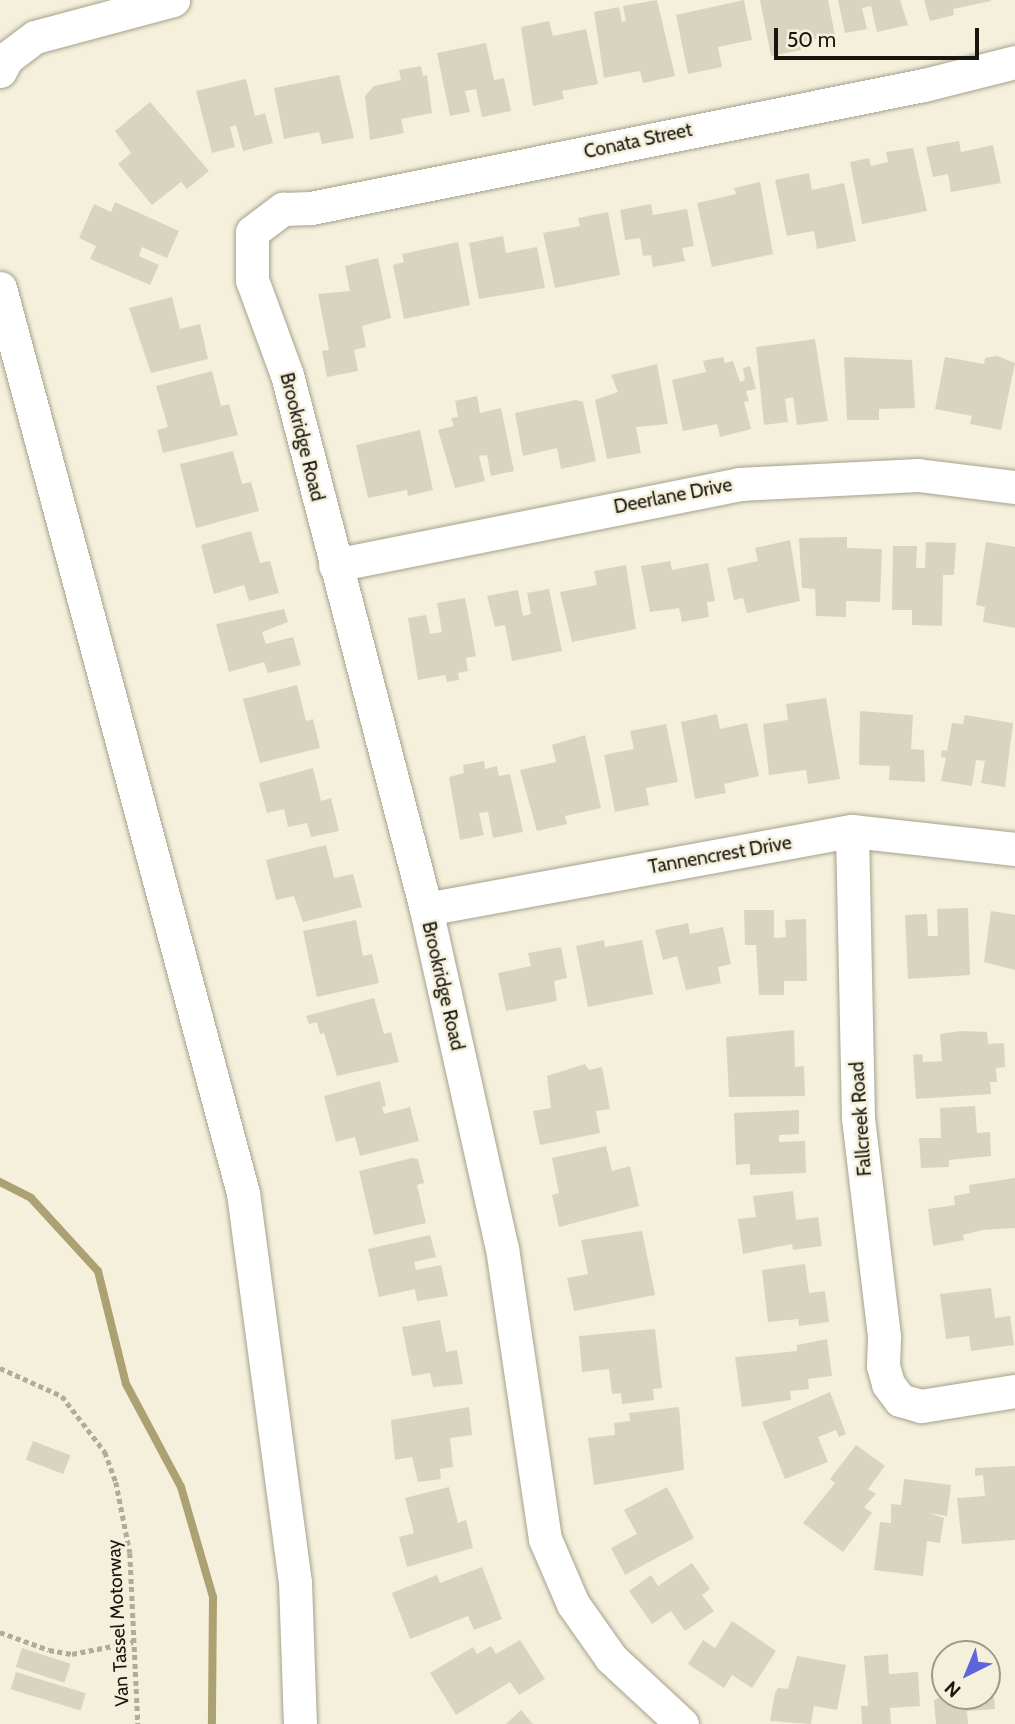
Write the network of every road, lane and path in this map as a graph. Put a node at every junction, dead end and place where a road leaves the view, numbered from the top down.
1 (173, 0) edge
2 (1015, 62) edge
3 (0, 71) edge
4 (263, 221) joint
5 (0, 288) edge
6 (1015, 487) edge
7 (335, 565) junction
8 (852, 831) junction
9 (1015, 849) edge
10 (426, 909) junction
11 (0, 1367) edge
12 (1015, 1391) edge
13 (0, 1632) edge
14 (134, 1642) junction
15 (138, 1724) edge
16 (300, 1724) edge
17 (682, 1724) edge

1 - 3 street
2 - 4 street, Conata Street
4 - 7 street, Brookridge Road
5 - 16 street
6 - 7 street, Deerlane Drive
7 - 10 street, Brookridge Road
8 - 9 street, Tannencrest Drive
8 - 10 street, Tannencrest Drive
8 - 12 street, Fallcreek Road
10 - 17 street, Brookridge Road
11 - 14 path, Van Tassel Motorway
13 - 14 path
14 - 15 path, Van Tassel Motorway

